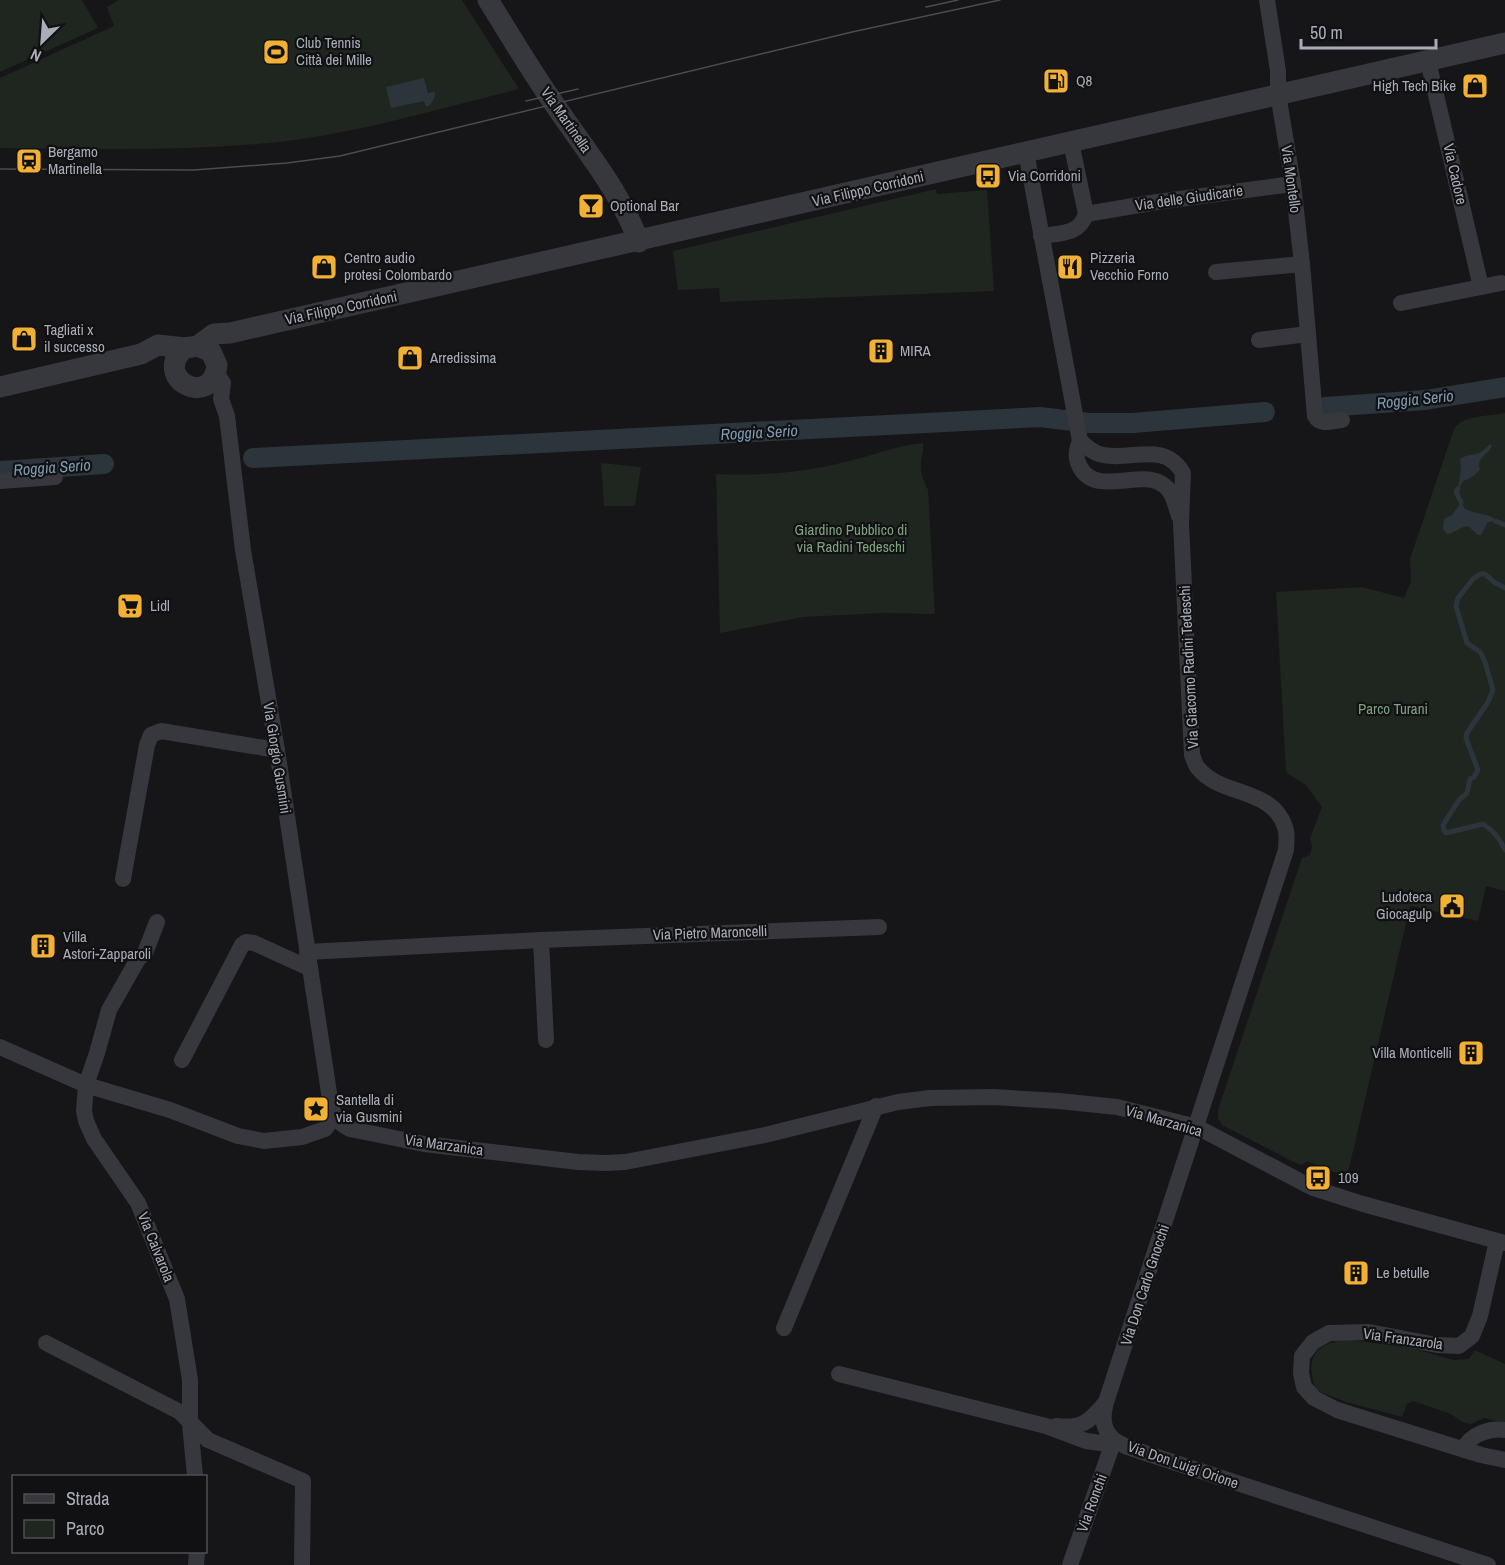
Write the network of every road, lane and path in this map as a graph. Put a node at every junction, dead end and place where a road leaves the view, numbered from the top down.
1 (488, 0) edge
2 (1268, 0) edge
3 (1505, 43) edge
4 (1428, 61) junction
5 (1278, 94) junction
6 (1071, 142) junction
7 (1026, 153) junction
8 (1293, 184) junction
9 (1086, 214) junction
10 (1041, 236) junction
11 (639, 242) junction
12 (1302, 264) junction
13 (1216, 272) dead end
14 (1501, 284) dead end
15 (1481, 287) junction
16 (1401, 303) dead end
17 (1308, 334) junction
18 (1259, 340) dead end
19 (141, 354) junction
20 (204, 356) junction
21 (175, 372) junction
22 (0, 387) edge
23 (195, 388) junction
24 (221, 399) junction
25 (1342, 420) dead end
26 (1078, 434) junction
27 (55, 477) dead end
28 (0, 481) edge
29 (1181, 523) junction
30 (277, 750) junction
31 (123, 879) dead end
32 (157, 922) dead end
33 (879, 927) dead end
34 (541, 940) junction
35 (308, 960) junction
36 (546, 1040) dead end
37 (0, 1047) edge
38 (182, 1060) dead end
39 (86, 1085) junction
40 (876, 1106) junction
41 (334, 1117) junction
42 (1197, 1127) junction
43 (1501, 1242) edge
44 (784, 1328) dead end
45 (46, 1343) dead end
46 (839, 1374) dead end
47 (1106, 1402) junction
48 (190, 1424) junction
49 (1046, 1426) junction
50 (1505, 1430) edge
51 (1114, 1440) junction
52 (1464, 1449) junction
53 (1505, 1460) edge
54 (195, 1475) edge
55 (302, 1565) edge
56 (1070, 1565) edge
57 (1488, 1565) edge

1 - 11 street, Via Martinella
2 - 5 street, Via Montello
3 - 4 street, Via Filippo Corridoni
4 - 5 street, Via Filippo Corridoni
4 - 15 street, Via Cadore
5 - 6 street, Via Filippo Corridoni
5 - 8 street, Via Montello
6 - 7 street, Via Filippo Corridoni
6 - 9 street
7 - 10 street
7 - 11 street, Via Filippo Corridoni
8 - 9 street, Via delle Giudicarie
8 - 12 street, Via Montello
9 - 10 street
10 - 26 street
11 - 20 street, Via Filippo Corridoni
12 - 13 street
12 - 17 street, Via Montello
14 - 15 street
15 - 16 street
17 - 18 street
17 - 25 street, Via Montello
19 - 20 street
19 - 21 street
19 - 22 street
20 - 21 street, Via Filippo Corridoni
20 - 23 street, Via Filippo Corridoni
20 - 24 street, Via Giorgio Gusmini
21 - 23 street
23 - 24 street
24 - 30 street, Via Giorgio Gusmini
26 - 29 street, Via Giacomo Radini Tedeschi
26 - 29 street, Via Giacomo Radini Tedeschi
27 - 28 street
29 - 42 street, Via Giacomo Radini Tedeschi
30 - 31 street
30 - 35 street, Via Giorgio Gusmini
32 - 39 street, Via Calvarola
33 - 34 street, Via Pietro Maroncelli
34 - 35 street, Via Pietro Maroncelli
34 - 36 street
35 - 38 street
35 - 41 street, Via Giorgio Gusmini
37 - 39 street
39 - 41 street
39 - 48 street, Via Calvarola
40 - 41 street, Via Marzanica
40 - 42 street, Via Marzanica
40 - 44 street
42 - 43 street, Via Marzanica
42 - 47 street, Via Don Carlo Gnocchi
43 - 52 street, Via Franzarola
45 - 48 street
46 - 49 street, Via Don Luigi Orione
47 - 49 street
47 - 51 street, Via Don Carlo Gnocchi
48 - 54 street, Via Calvarola
48 - 55 street
49 - 51 street, Via Don Luigi Orione
50 - 52 street
51 - 56 street, Via Ronchi
51 - 57 street, Via Don Luigi Orione
52 - 53 street, Via Franzarola

